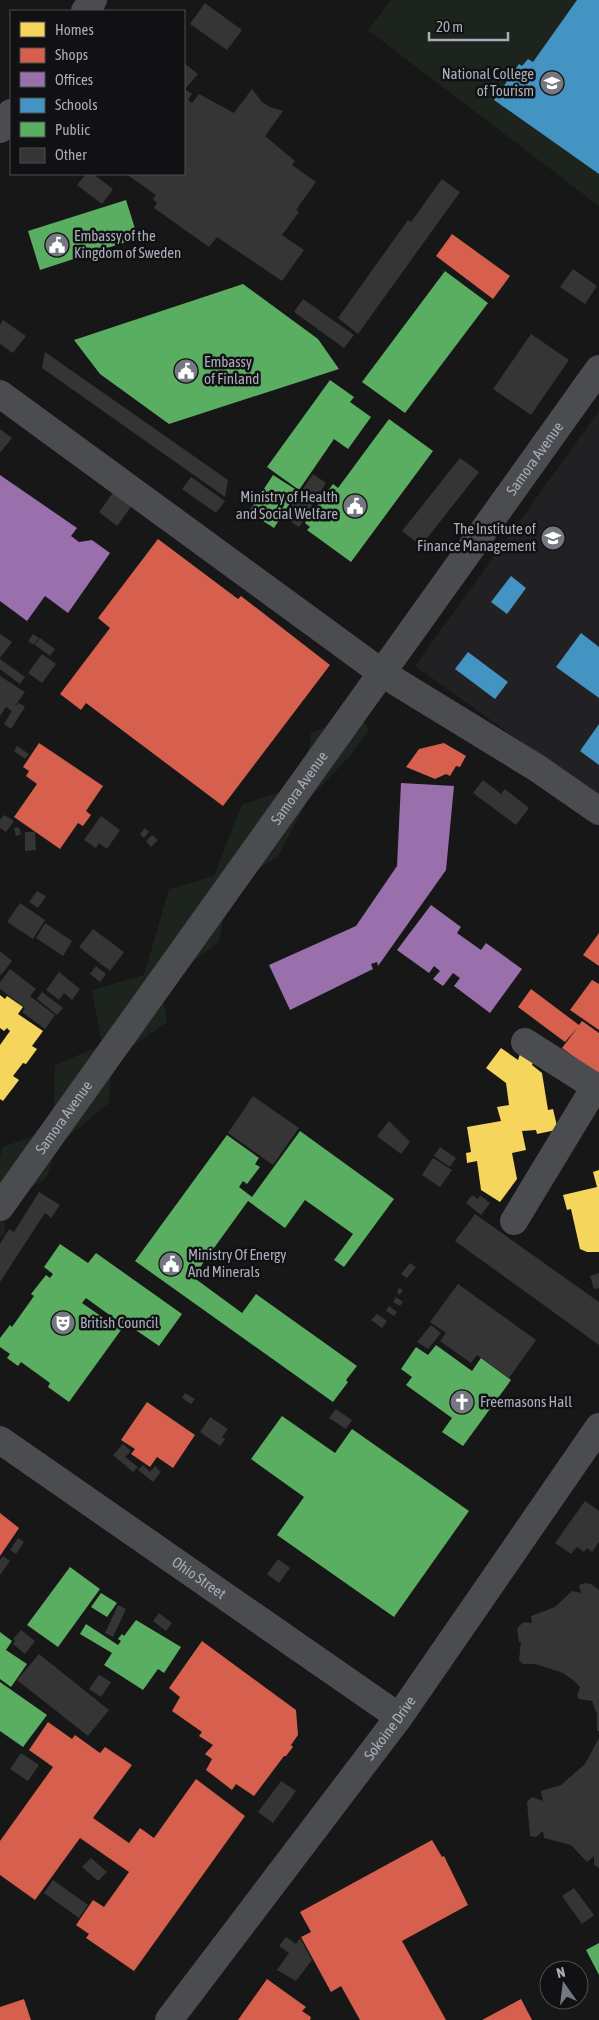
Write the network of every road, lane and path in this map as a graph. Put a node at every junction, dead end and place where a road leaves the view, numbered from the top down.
1 (10, 114) edge
2 (0, 129) edge
3 (599, 368) edge
4 (0, 394) edge
5 (382, 673) junction
6 (599, 811) edge
7 (525, 1042) dead end
8 (597, 1088) edge
9 (0, 1207) edge
10 (514, 1221) dead end
11 (599, 1427) edge
12 (0, 1440) edge
13 (399, 1717) junction
14 (169, 2020) edge

1 - 2 street
3 - 5 street, Samora Avenue
4 - 5 street
5 - 6 street
5 - 9 street, Samora Avenue
7 - 8 street
8 - 10 street
11 - 13 street, Sokoine Drive
12 - 13 street, Ohio Street
13 - 14 street, Sokoine Drive

